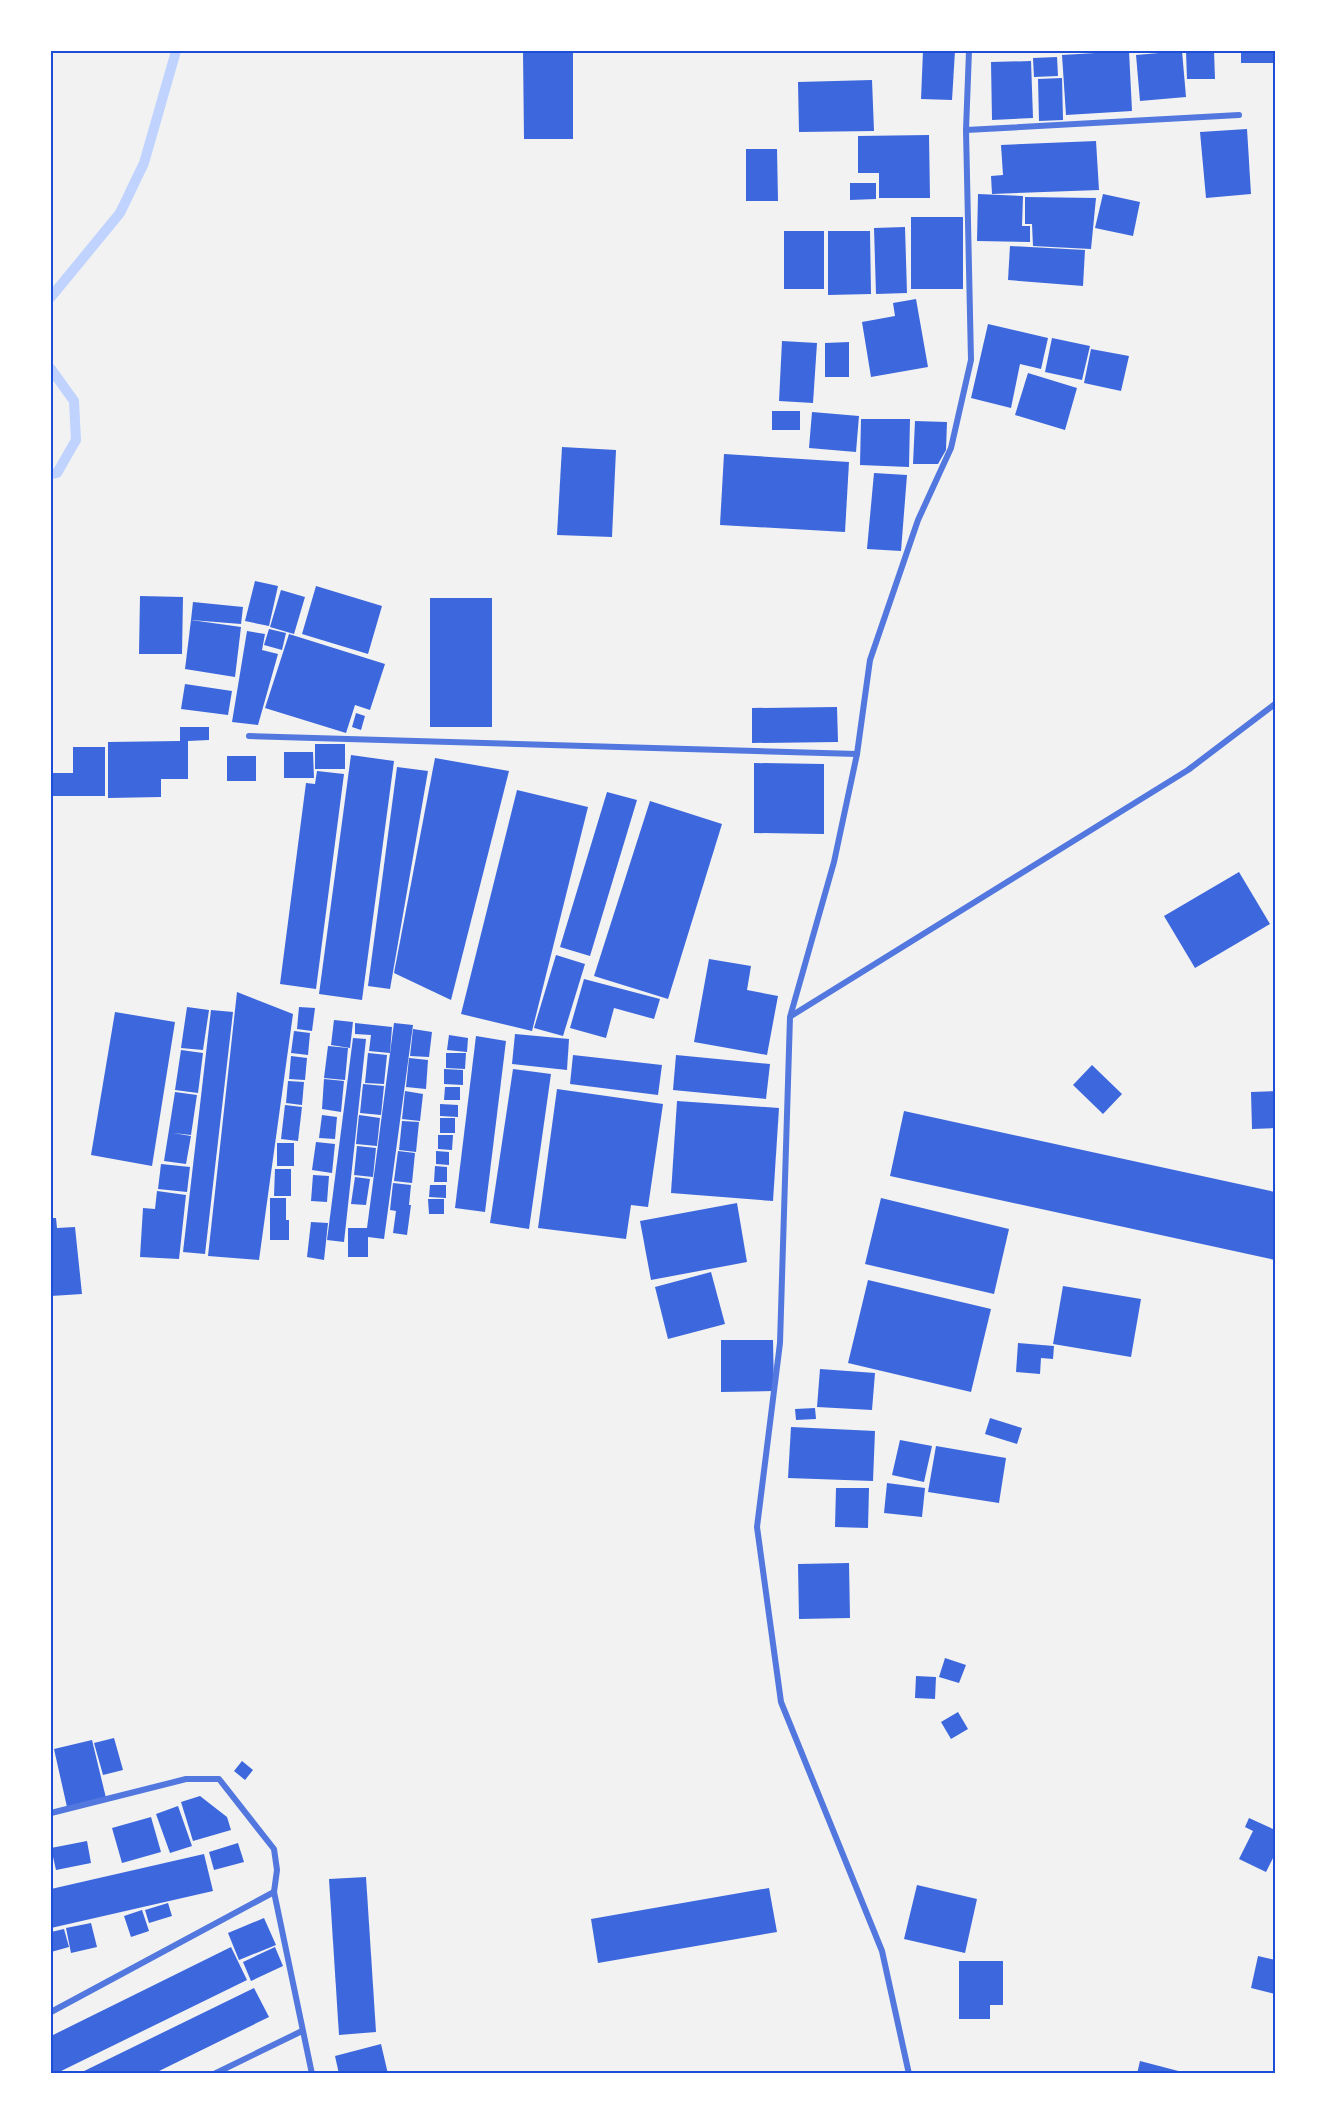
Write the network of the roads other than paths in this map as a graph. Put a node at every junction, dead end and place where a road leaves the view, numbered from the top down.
1 (969, 51) edge
2 (1239, 115) dead end
3 (966, 130) junction
4 (1275, 704) edge
5 (249, 735) dead end
6 (856, 754) junction
7 (790, 1017) junction
8 (51, 1813) edge
9 (274, 1892) junction
10 (51, 2012) edge
11 (302, 2031) junction
12 (214, 2074) edge
13 (312, 2074) edge
14 (909, 2074) edge

1 - 3 street
2 - 3 street
3 - 6 street
4 - 7 street
5 - 6 street
6 - 7 street
7 - 14 street
8 - 9 street
9 - 10 street
9 - 11 street
11 - 12 street
11 - 13 street

